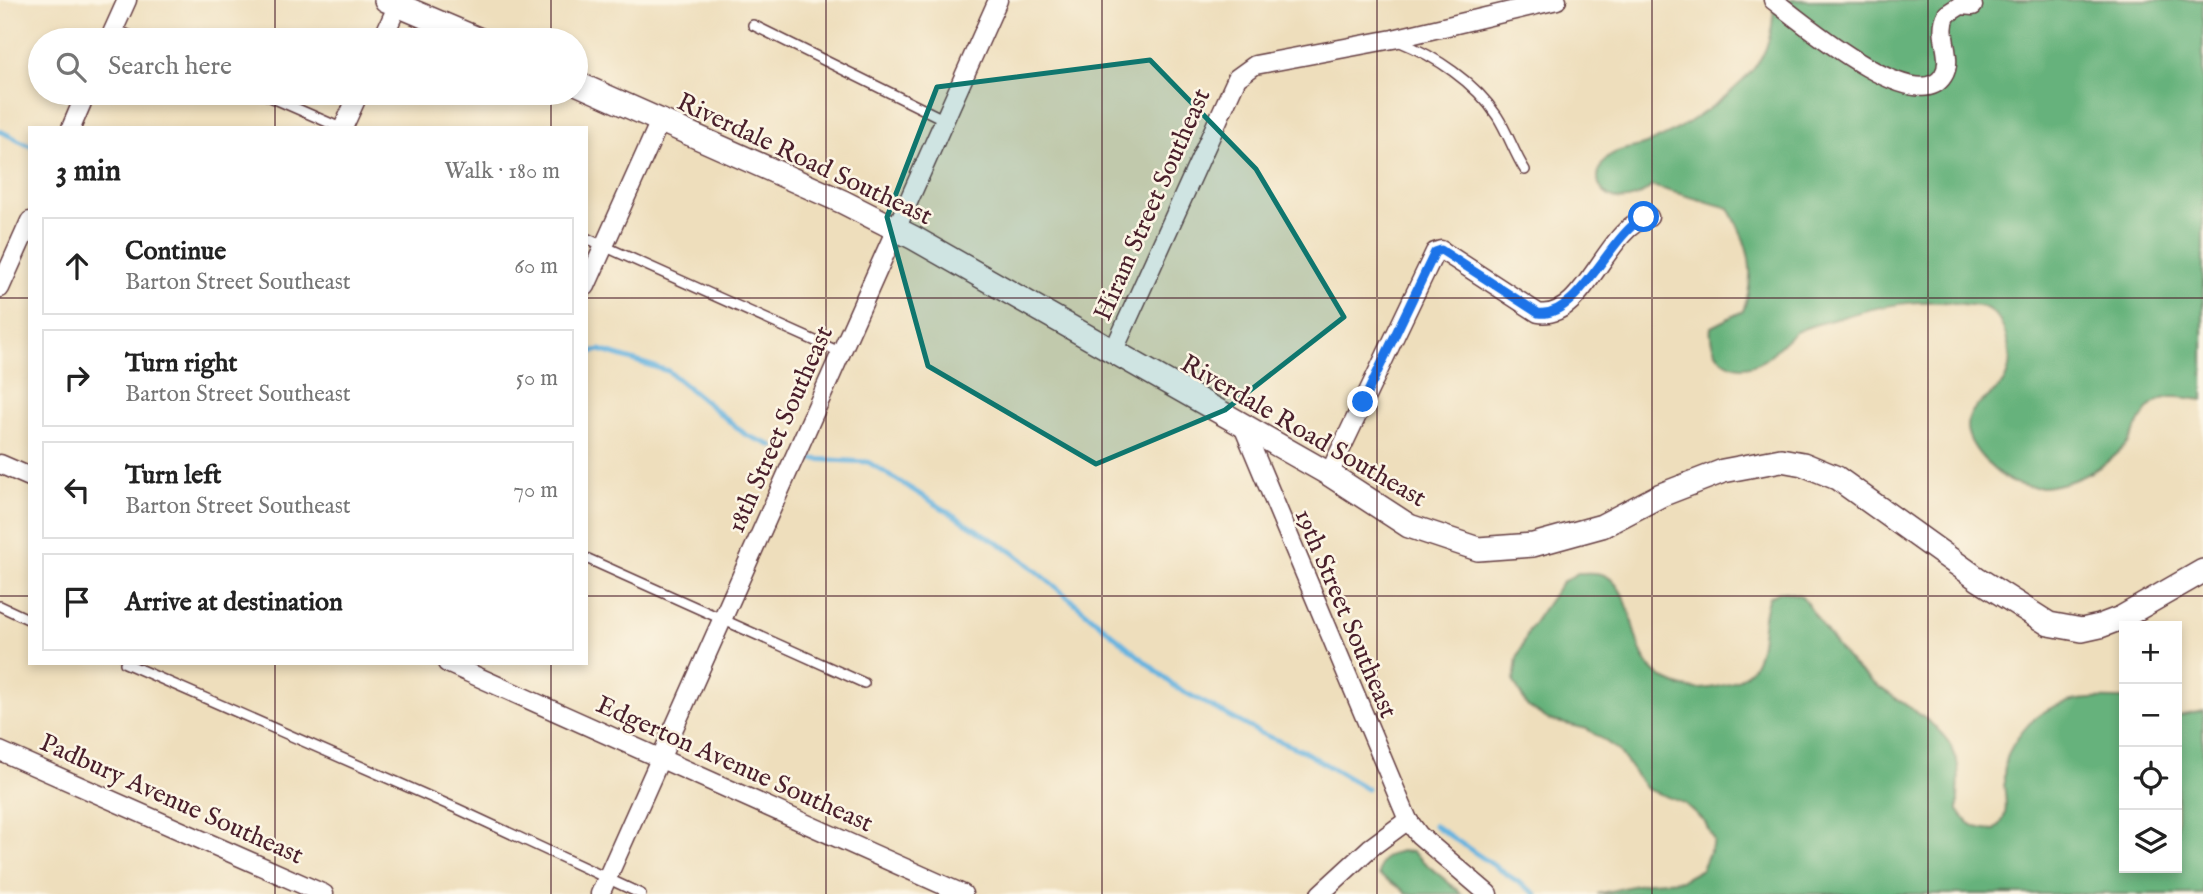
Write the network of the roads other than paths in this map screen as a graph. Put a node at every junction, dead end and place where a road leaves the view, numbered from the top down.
1 (127, 0) edge
2 (1773, 0) edge
3 (1553, 1) edge
4 (394, 2) edge
5 (990, 3) edge
6 (1973, 6) dead end
7 (753, 25) dead end
8 (115, 28) edge
9 (386, 28) edge
10 (453, 28) edge
11 (1393, 39) junction
12 (588, 88) edge
13 (81, 105) edge
14 (289, 105) edge
15 (353, 105) edge
16 (945, 120) junction
17 (660, 121) junction
18 (72, 126) edge
19 (337, 126) edge
20 (343, 126) edge
21 (1525, 170) dead end
22 (1648, 216) dead end
23 (28, 225) edge
24 (897, 229) junction
25 (588, 239) edge
26 (604, 246) junction
27 (588, 282) edge
28 (0, 288) edge
29 (1113, 352) junction
30 (842, 353) junction
31 (1242, 424) junction
32 (0, 464) edge
33 (1329, 474) junction
34 (28, 476) edge
35 (588, 559) edge
36 (2203, 571) edge
37 (0, 606) edge
38 (723, 618) junction
39 (28, 619) edge
40 (130, 665) edge
41 (451, 665) edge
42 (864, 683) dead end
43 (0, 751) edge
44 (661, 759) junction
45 (1408, 820) junction
46 (604, 887) edge
47 (959, 893) edge
48 (324, 894) edge
49 (641, 894) edge
50 (1320, 894) edge
51 (1488, 894) edge

1 - 8 street
2 - 6 street
3 - 11 street
4 - 9 street
4 - 10 street
5 - 16 street, 18th Street Southeast
7 - 16 lane
11 - 21 lane
11 - 29 street, Hiram Street Southeast
12 - 17 street, Riverdale Road Southeast
13 - 18 street
14 - 19 lane
15 - 20 street
16 - 24 street, 18th Street Southeast
17 - 24 street, Riverdale Road Southeast
17 - 26 street
22 - 33 street
23 - 28 street
24 - 29 street, Riverdale Road Southeast
24 - 30 street, 18th Street Southeast
25 - 26 lane
26 - 27 street
26 - 30 lane
29 - 31 street, Riverdale Road Southeast
30 - 38 street, 18th Street Southeast
31 - 33 street, Riverdale Road Southeast
31 - 45 street, 19th Street Southeast
32 - 34 street
33 - 36 street, Riverdale Road Southeast
35 - 38 lane
37 - 39 lane
38 - 42 lane
38 - 44 street, 18th Street Southeast
40 - 46 lane
41 - 44 street, Edgerton Avenue Southeast
43 - 48 street, Padbury Avenue Southeast
44 - 46 street, 18th Street Southeast
44 - 47 street, Edgerton Avenue Southeast
45 - 50 street
45 - 51 street
46 - 49 lane

